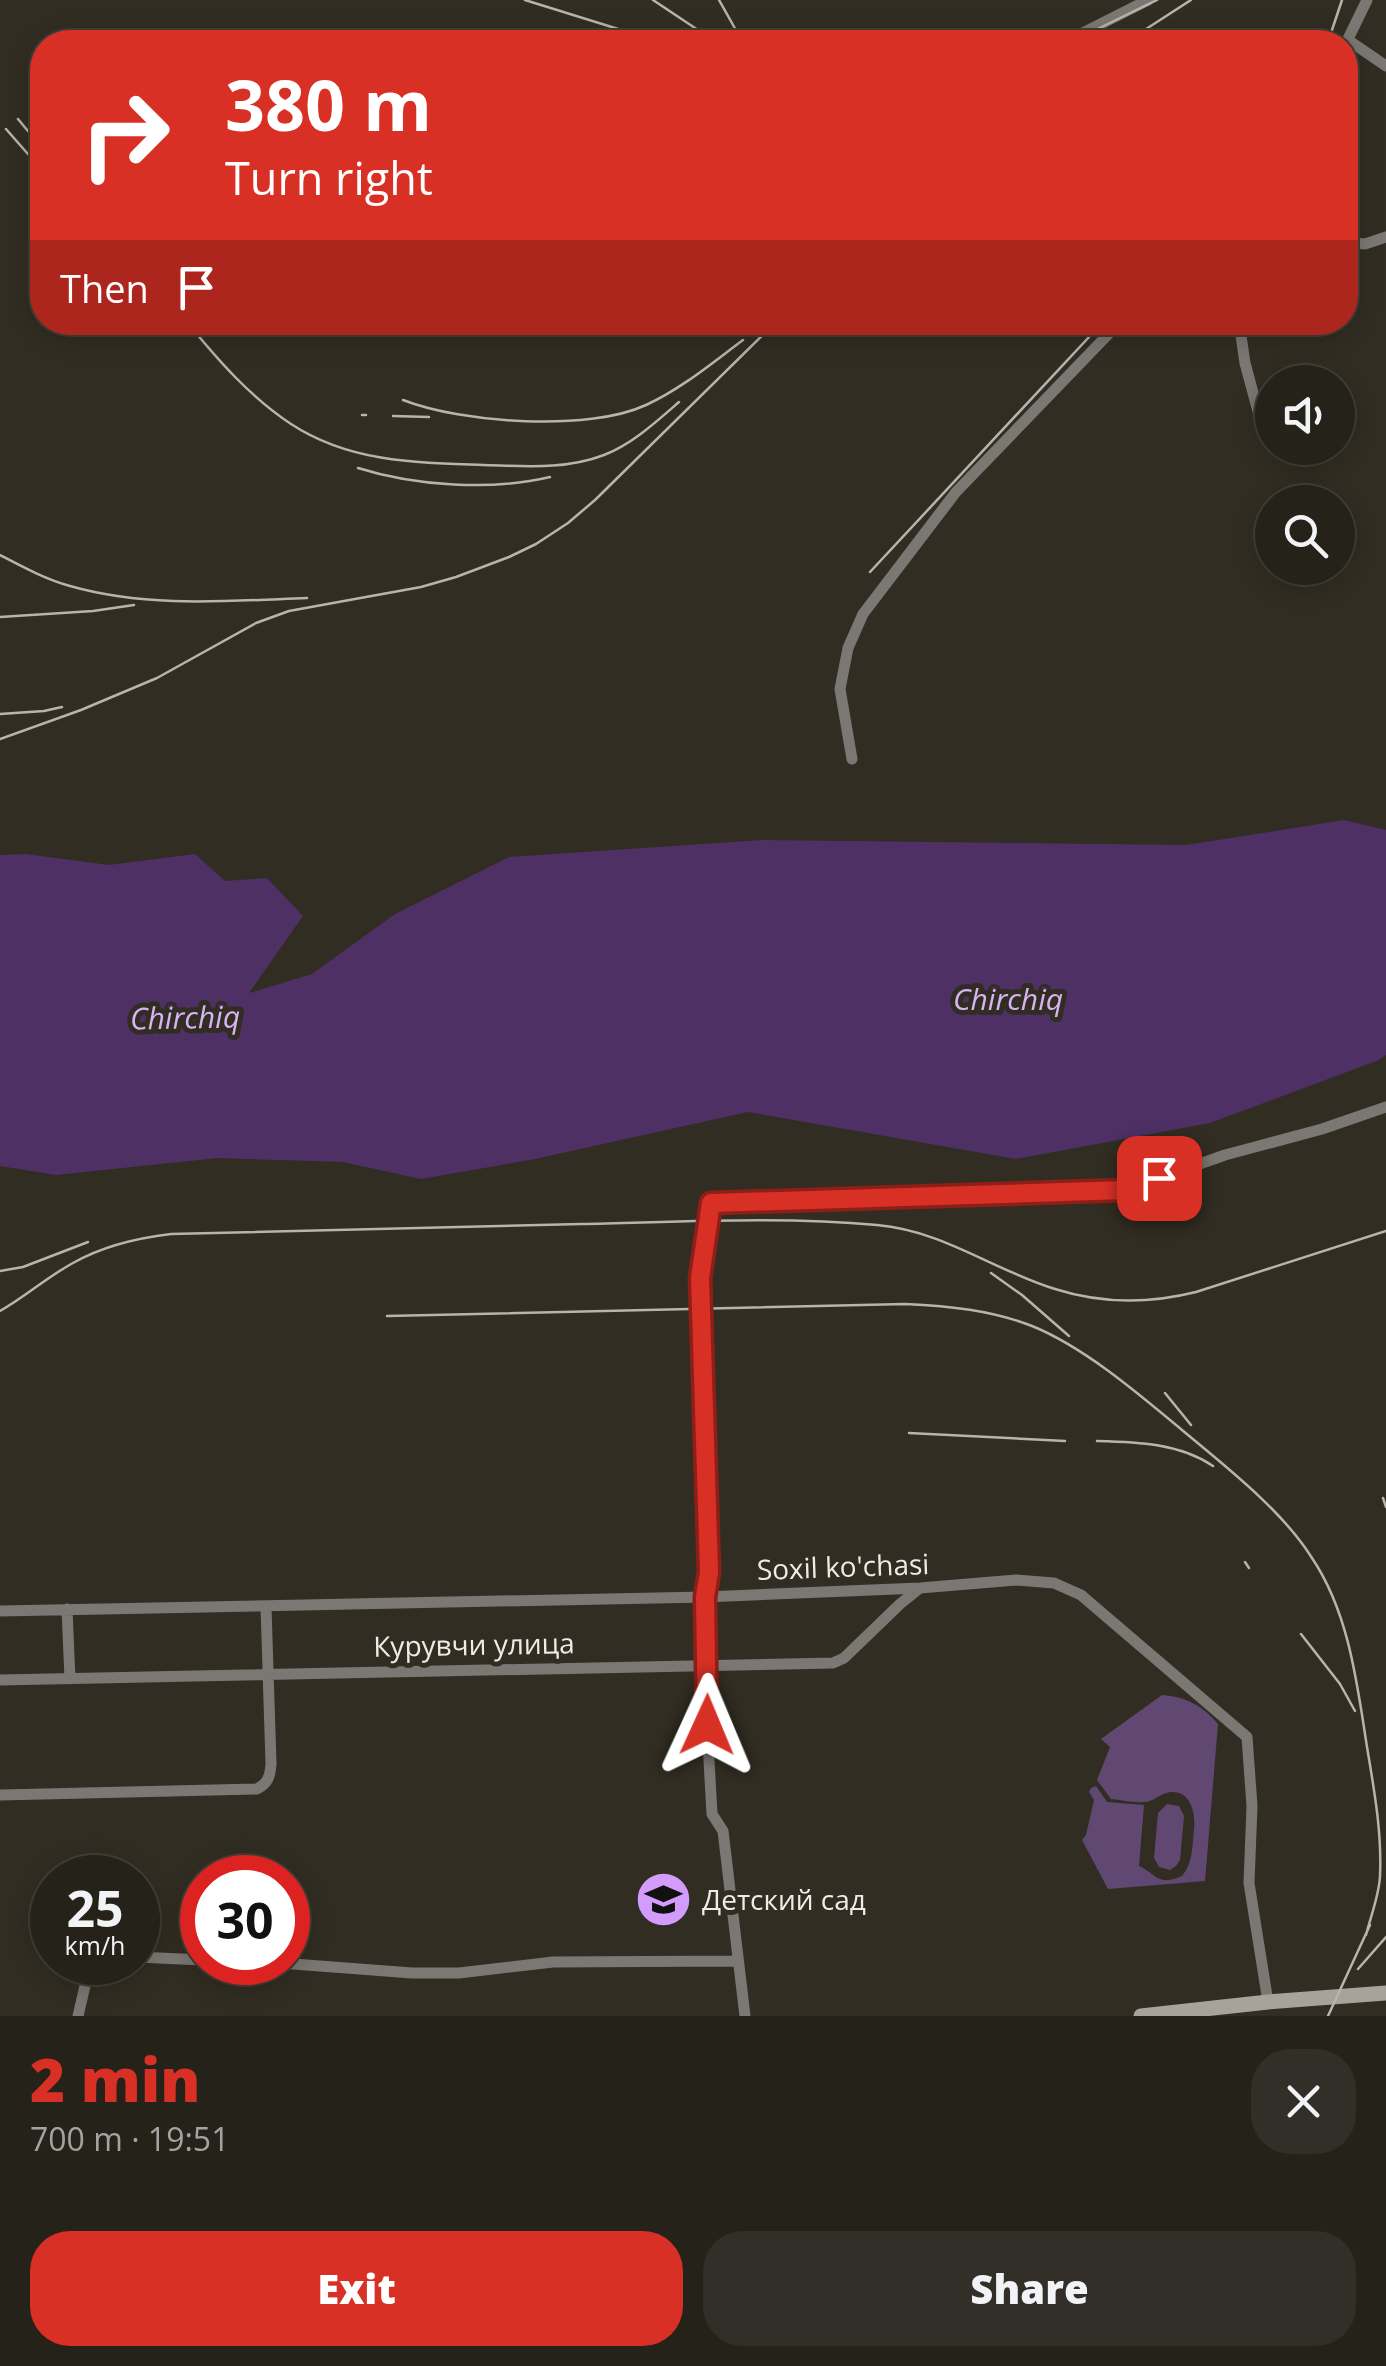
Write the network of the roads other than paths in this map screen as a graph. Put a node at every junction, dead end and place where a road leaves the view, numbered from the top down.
1 (1148, 0) edge
2 (1368, 0) edge
3 (1089, 30) edge
4 (1353, 30) edge
5 (1358, 50) edge
6 (1386, 66) edge
7 (1386, 237) edge
8 (1358, 243) edge
9 (1107, 335) edge
10 (1241, 335) edge
11 (1255, 400) edge
12 (852, 759) dead end
13 (1386, 1106) edge
14 (920, 1588) junction
15 (705, 1597) junction
16 (266, 1607) junction
17 (67, 1609) junction
18 (0, 1611) edge
19 (708, 1665) junction
20 (268, 1673) junction
21 (70, 1679) junction
22 (0, 1680) edge
23 (0, 1795) edge
24 (738, 1961) junction
25 (310, 1965) edge
26 (85, 1985) edge
27 (1386, 1993) edge
28 (1268, 2002) junction
29 (78, 2016) edge
30 (744, 2016) edge
31 (1141, 2016) edge

1 - 3 street
2 - 4 street
5 - 6 street
7 - 8 street
9 - 12 street
10 - 11 street
13 - 15 street
14 - 15 street, Soxil ko'chasi
14 - 19 street, Курувчи улица
14 - 28 street, Soxil ko'chasi
15 - 16 street, Soxil ko'chasi
15 - 19 street
16 - 17 street, Soxil ko'chasi
16 - 20 street
17 - 18 street, Soxil ko'chasi
17 - 21 street
19 - 20 street, Курувчи улица
19 - 24 street
20 - 21 street, Курувчи улица
20 - 23 street
21 - 22 street, Курувчи улица
24 - 25 street
24 - 30 street
26 - 29 street
27 - 28 street
28 - 31 street

